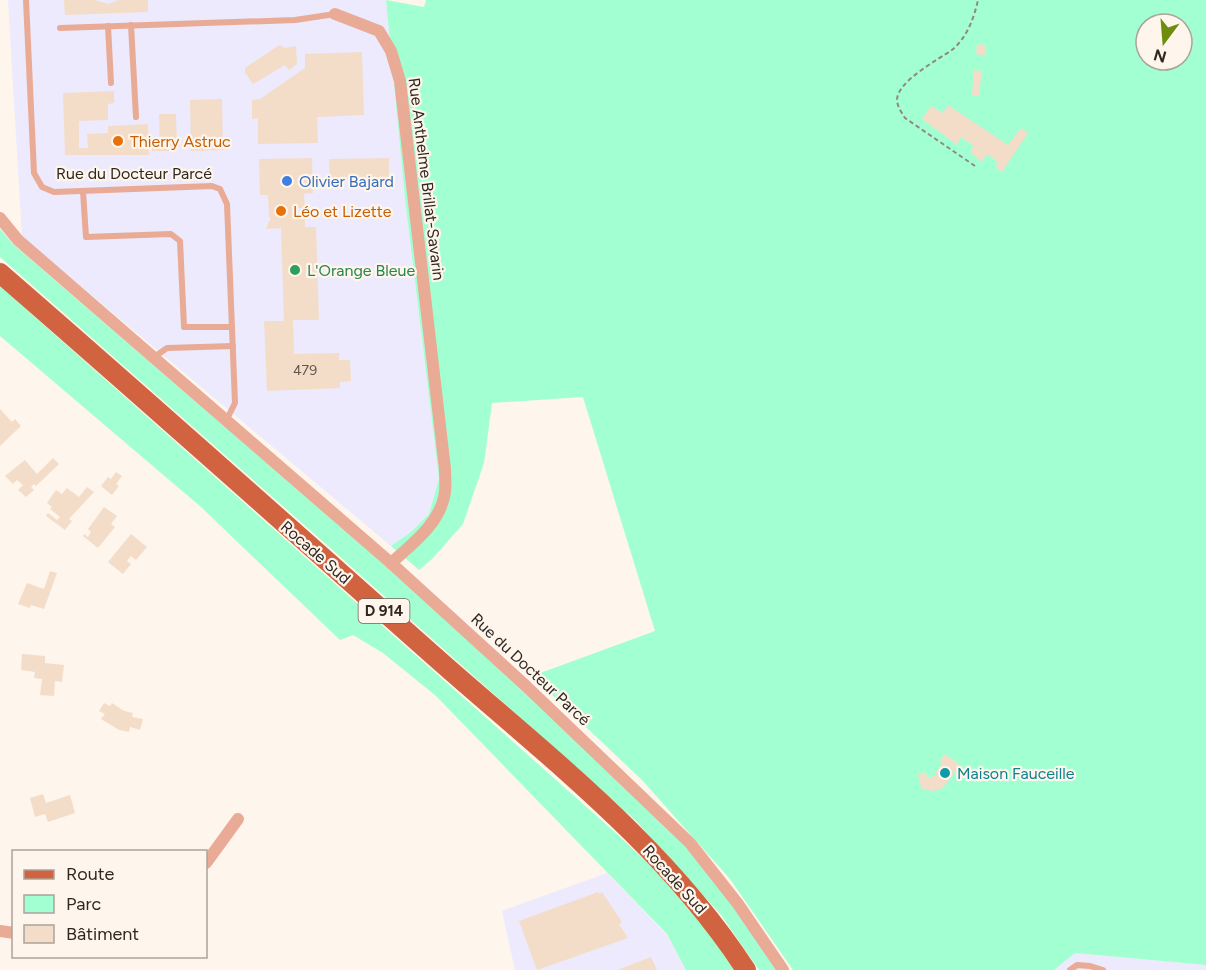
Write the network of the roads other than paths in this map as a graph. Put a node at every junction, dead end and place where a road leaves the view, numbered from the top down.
1 (26, 0) edge
2 (335, 14) joint
3 (131, 25) junction
4 (108, 26) junction
5 (60, 28) dead end
6 (111, 83) dead end
7 (136, 117) dead end
8 (83, 191) junction
9 (0, 218) edge
10 (0, 273) edge
11 (232, 327) junction
12 (233, 346) junction
13 (153, 358) junction
14 (226, 422) junction
15 (391, 563) junction
16 (238, 819) dead end
17 (207, 861) edge
18 (746, 970) edge
19 (783, 970) edge
20 (1070, 970) edge
21 (1103, 970) edge

1 - 8 lane, Rue du Docteur Parcé
2 - 3 lane, Rue Anthelme Brillat-Savarin
2 - 15 street, Rue Anthelme Brillat-Savarin
3 - 4 lane, Rue Anthelme Brillat-Savarin
3 - 7 lane
4 - 5 lane, Rue Anthelme Brillat-Savarin
4 - 6 lane
8 - 11 lane
8 - 11 lane, Rue du Docteur Parcé
9 - 13 street, Rue du Docteur Parcé
10 - 18 main road, Rocade Sud / D 914
11 - 12 lane, Rue du Docteur Parcé
12 - 13 lane
12 - 14 lane, Rue du Docteur Parcé
13 - 14 street, Rue du Docteur Parcé
14 - 15 street, Rue du Docteur Parcé
15 - 19 street, Rue du Docteur Parcé
16 - 17 street
20 - 21 lane

